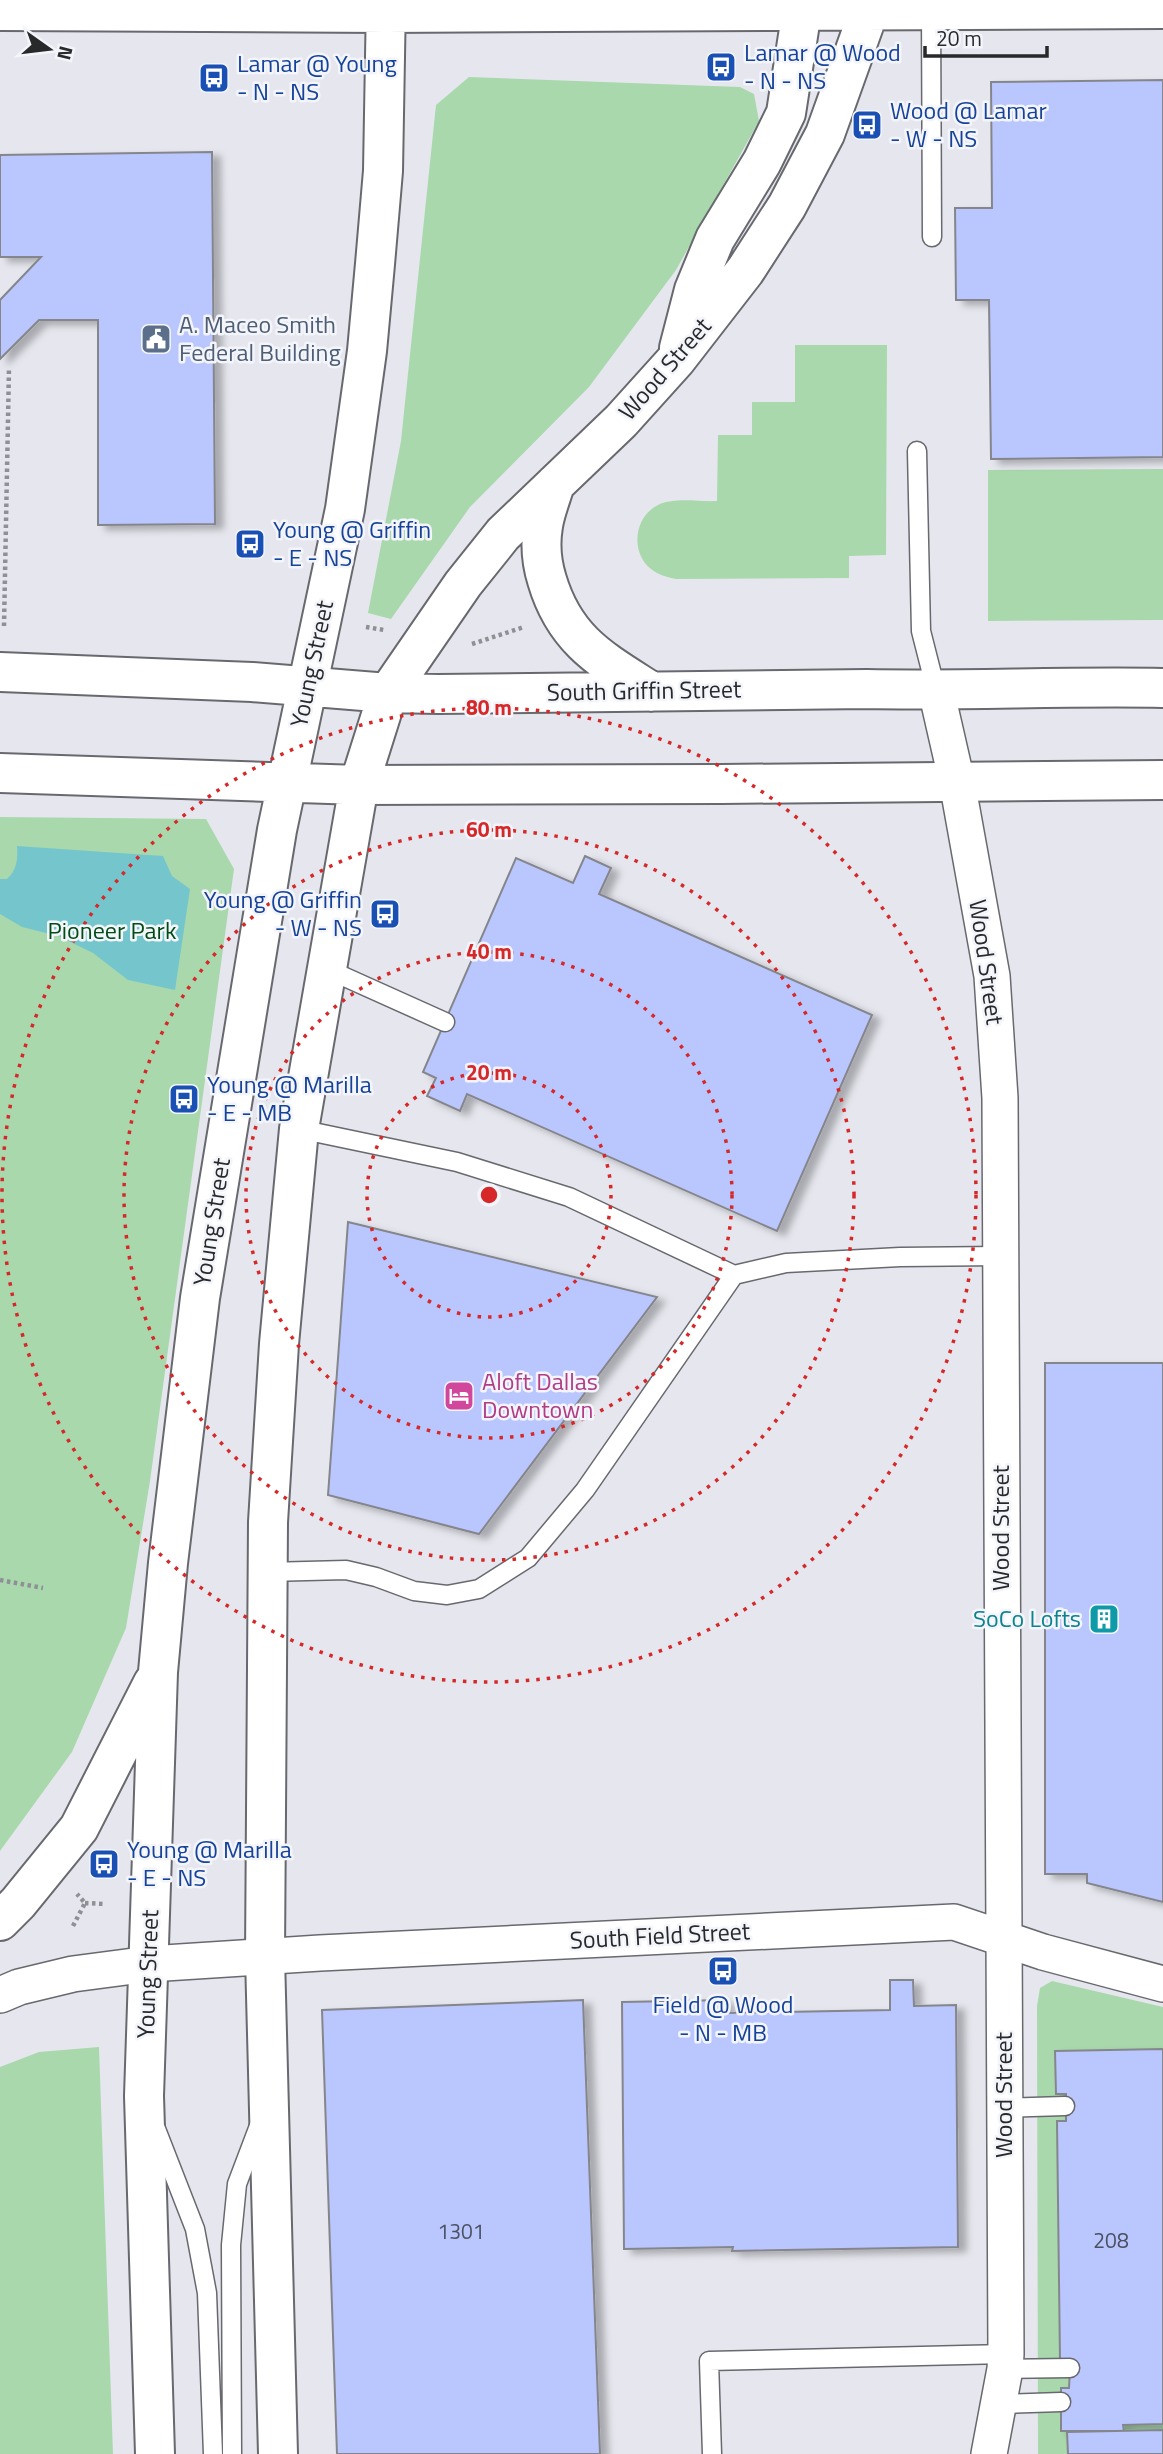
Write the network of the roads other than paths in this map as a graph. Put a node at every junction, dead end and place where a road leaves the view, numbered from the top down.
1 (872, 5) edge
2 (386, 6) edge
3 (931, 9) junction
4 (1163, 9) edge
5 (802, 10) junction
6 (0, 11) edge
7 (932, 237) dead end
8 (676, 360) junction
9 (917, 451) dead end
10 (555, 484) junction
11 (0, 672) edge
12 (308, 686) junction
13 (1163, 688) edge
14 (936, 690) junction
15 (652, 692) junction
16 (388, 693) junction
17 (0, 773) edge
18 (1163, 780) edge
19 (957, 782) junction
20 (287, 784) junction
21 (359, 785) junction
22 (327, 969) junction
23 (445, 1022) dead end
24 (299, 1129) junction
25 (1000, 1256) junction
26 (734, 1275) junction
27 (267, 1572) junction
28 (158, 1672) junction
29 (0, 1921) edge
30 (1003, 1939) junction
31 (265, 1957) junction
32 (149, 1964) junction
33 (1163, 1983) edge
34 (0, 1995) edge
35 (144, 2096) junction
36 (268, 2101) junction
37 (1065, 2106) dead end
38 (1003, 2108) junction
39 (1005, 2362) junction
40 (1069, 2368) dead end
41 (1061, 2402) dead end
42 (999, 2404) junction
43 (155, 2454) edge
44 (213, 2454) edge
45 (232, 2454) edge
46 (278, 2454) edge
47 (712, 2454) edge
48 (989, 2454) edge

1 - 3 main road
1 - 5 main road
1 - 8 main road, Wood Street
2 - 5 main road
2 - 6 main road
2 - 12 main road, Young Street
3 - 4 main road
3 - 7 lane
5 - 8 main road
8 - 10 main road, Wood Street
9 - 14 lane
10 - 15 main road
10 - 16 main road, Wood Street
11 - 12 main road, South Griffin Street
12 - 16 main road, South Griffin Street
12 - 20 main road, Young Street
13 - 14 main road, South Griffin Street
14 - 15 main road, South Griffin Street
14 - 19 street, Wood Street
15 - 16 main road, South Griffin Street
16 - 21 main road
17 - 20 main road
18 - 19 main road
19 - 21 main road
19 - 25 street, Wood Street
20 - 21 main road
20 - 28 main road, Young Street
21 - 22 main road
22 - 23 lane
22 - 24 main road
24 - 26 lane
24 - 27 main road
25 - 26 lane
25 - 30 street, Wood Street
26 - 27 lane
27 - 31 main road
28 - 29 main road
28 - 32 main road, Young Street
30 - 31 street, South Field Street
30 - 33 street, South Field Street
30 - 38 street, Wood Street
31 - 32 street, South Field Street
31 - 36 main road
32 - 34 street, South Field Street
32 - 35 main road, Young Street
35 - 43 main road, Young Street
35 - 44 lane
36 - 45 lane
36 - 46 main road
37 - 38 lane
38 - 39 street, Wood Street
39 - 40 lane
39 - 42 street, Wood Street
39 - 47 lane
41 - 42 lane
42 - 48 street, Wood Street

